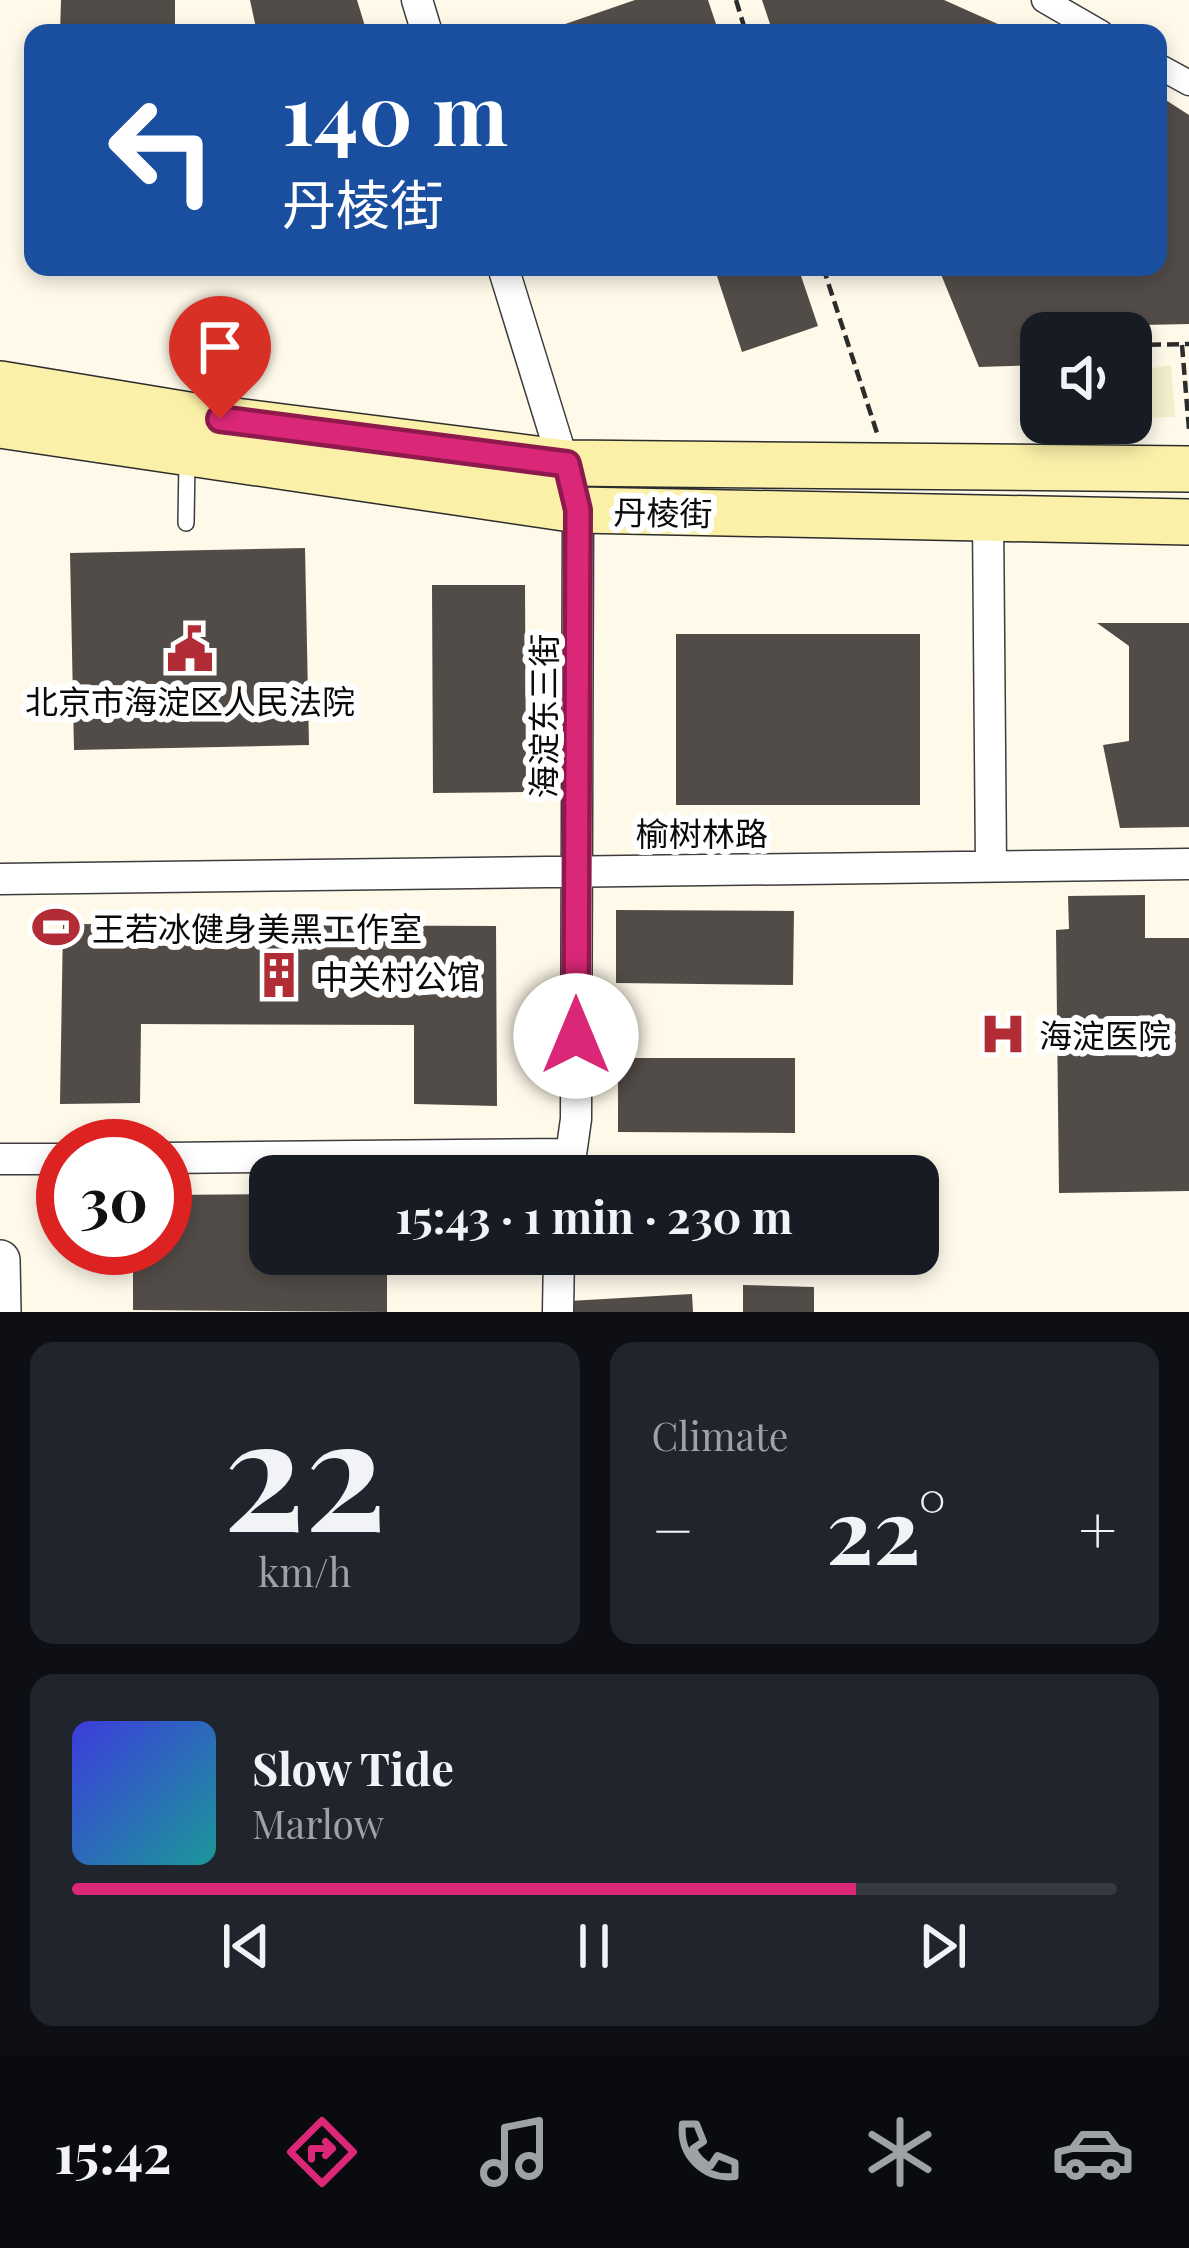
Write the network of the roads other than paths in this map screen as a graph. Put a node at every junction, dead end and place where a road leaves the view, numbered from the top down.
1 (1044, 0) edge
2 (1085, 24) edge
3 (506, 276) edge
4 (0, 384) edge
5 (0, 424) edge
6 (188, 433) junction
7 (567, 464) junction
8 (1189, 469) edge
9 (578, 510) junction
10 (988, 518) junction
11 (1189, 522) edge
12 (186, 523) dead end
13 (1189, 864) edge
14 (991, 866) junction
15 (577, 869) junction
16 (0, 879) edge
17 (571, 1155) edge
18 (192, 1158) edge
19 (0, 1159) edge
20 (36, 1159) edge
21 (249, 1159) edge
22 (0, 1260) edge
23 (559, 1275) edge
24 (1, 1312) edge
25 (558, 1312) edge

1 - 2 street
3 - 7 street, 海淀东三街
4 - 6 main road, 丹棱街
5 - 6 main road, 丹棱街
6 - 7 main road, 丹棱街
6 - 9 main road, 丹棱街
6 - 12 lane
7 - 8 main road, 丹棱街
7 - 9 street, 海淀东三街
9 - 10 main road, 丹棱街
9 - 15 street, 海淀东三街
10 - 11 main road, 丹棱街
10 - 14 street
13 - 14 street, 榆树林路
14 - 15 street, 榆树林路
15 - 16 street, 榆树林路
15 - 17 street, 海淀东三街
18 - 21 street
19 - 20 street
22 - 24 street
23 - 25 street

